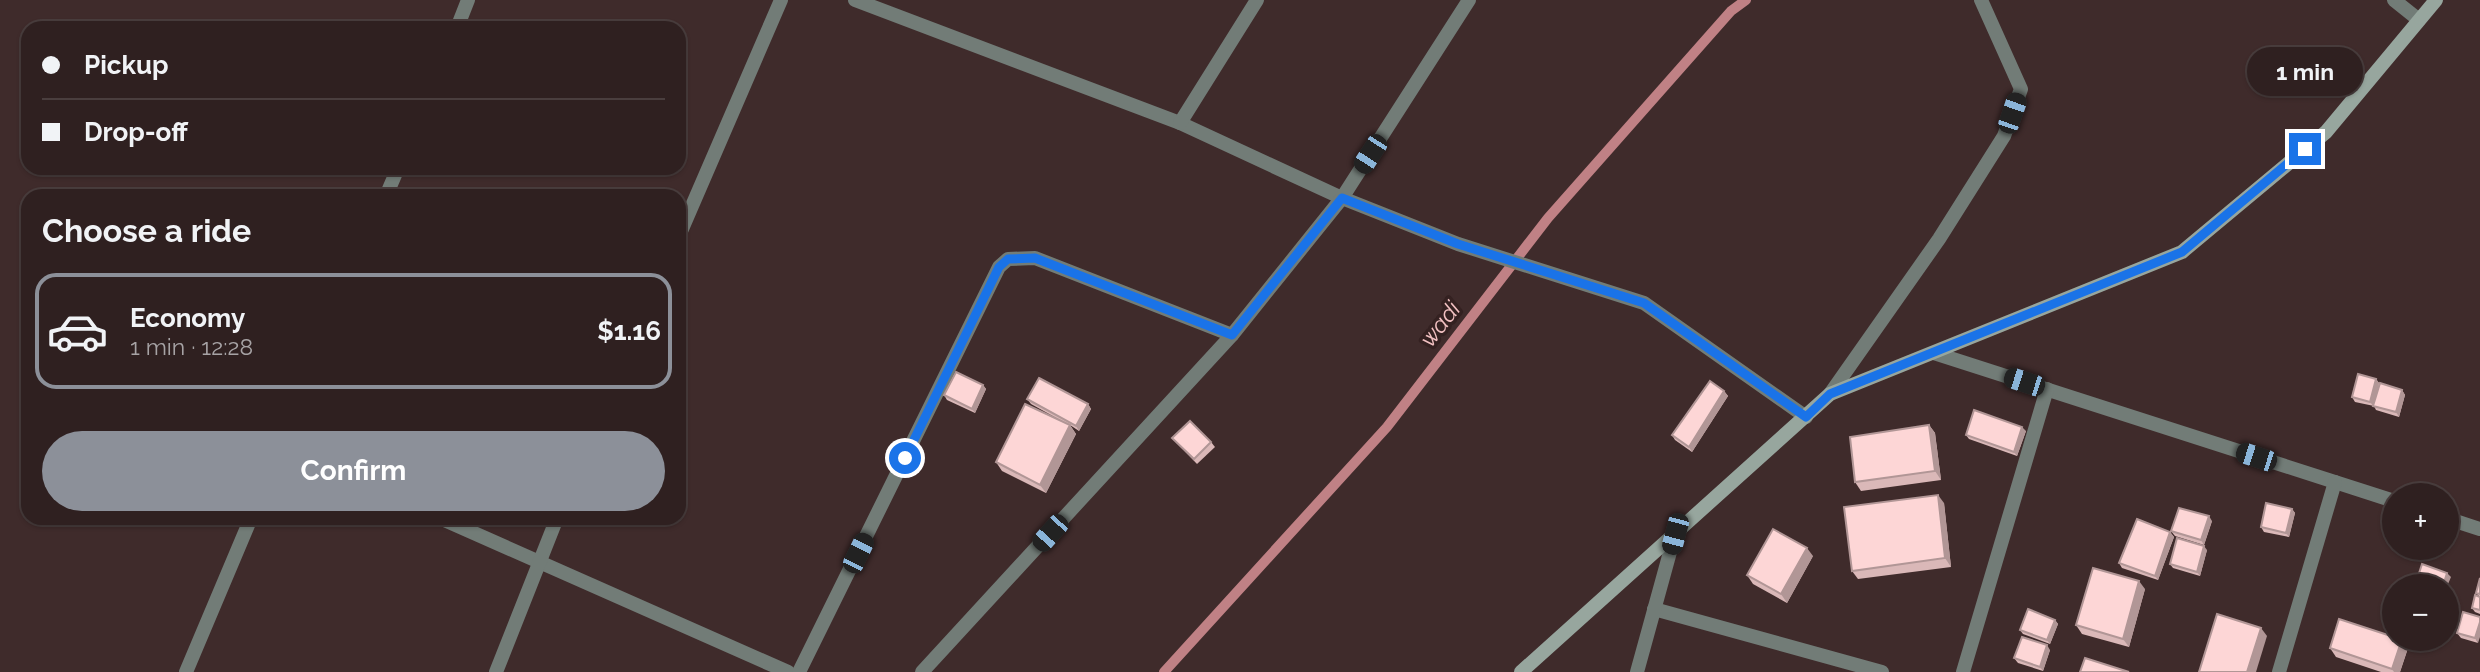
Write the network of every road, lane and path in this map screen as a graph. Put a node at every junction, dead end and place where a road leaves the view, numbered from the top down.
1 (468, 0) edge
2 (781, 0) edge
3 (855, 0) edge
4 (1256, 0) edge
5 (1469, 0) edge
6 (1981, 0) edge
7 (2393, 0) edge
8 (2435, 0) edge
9 (2419, 20) junction
10 (460, 21) edge
11 (1180, 123) junction
12 (1342, 198) junction
13 (686, 220) edge
14 (1232, 335) junction
15 (1934, 353) junction
16 (2047, 389) junction
17 (1830, 394) junction
18 (1806, 417) junction
19 (2335, 482) junction
20 (2382, 497) edge
21 (2459, 522) edge
22 (248, 525) edge
23 (456, 525) edge
24 (554, 525) edge
25 (2480, 529) edge
26 (1675, 534) junction
27 (538, 561) junction
28 (1654, 609) junction
29 (186, 672) edge
30 (495, 672) edge
31 (788, 672) edge
32 (799, 672) edge
33 (922, 672) edge
34 (1521, 672) edge
35 (1637, 672) edge
36 (1881, 672) edge
37 (1963, 672) edge
38 (2279, 672) edge

1 - 10 street
2 - 13 street
3 - 11 street
4 - 11 street
5 - 12 street
6 - 17 street
7 - 9 street
8 - 9 street
9 - 15 street
11 - 12 street
12 - 14 street
12 - 18 street
14 - 32 street
14 - 33 street
15 - 16 street
15 - 17 street
16 - 19 street
16 - 37 street
17 - 18 street
18 - 26 street
19 - 20 street
19 - 38 street
21 - 25 street
22 - 29 street
23 - 27 street
24 - 27 street
26 - 28 street
26 - 34 street
27 - 30 street
27 - 31 street
28 - 35 street
28 - 36 street

